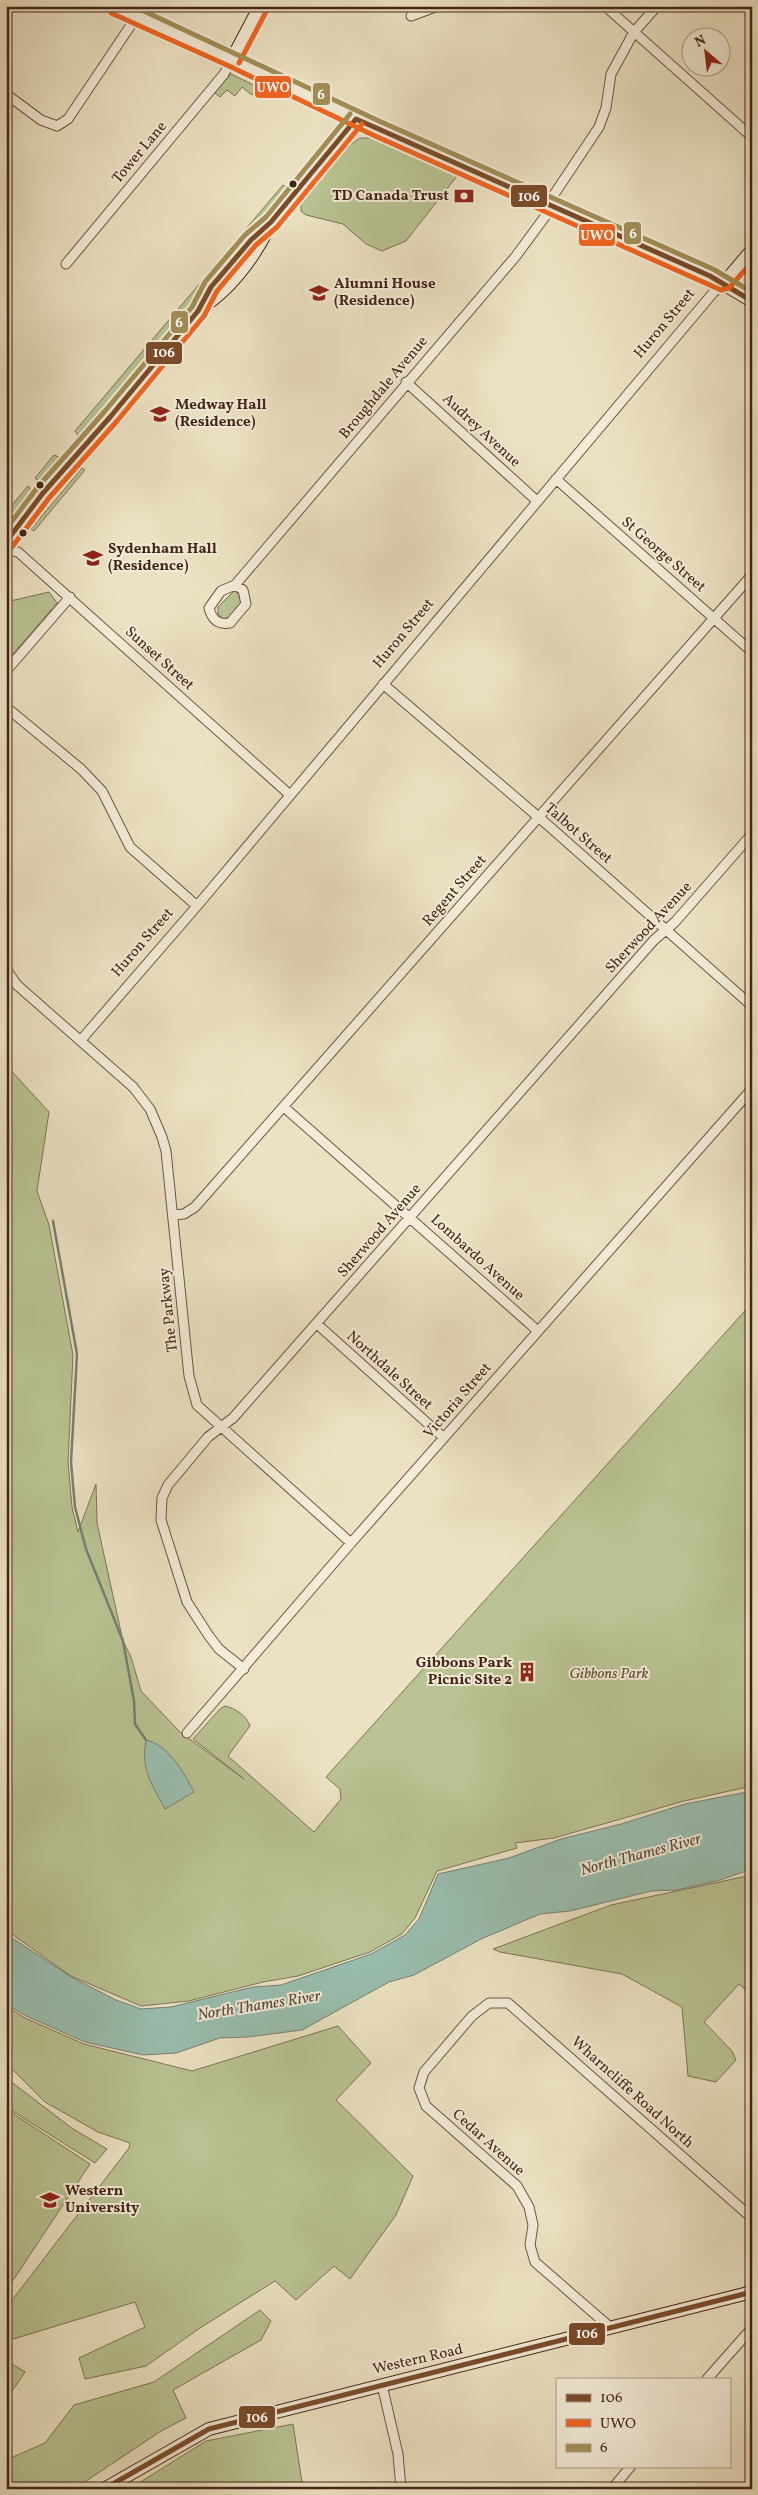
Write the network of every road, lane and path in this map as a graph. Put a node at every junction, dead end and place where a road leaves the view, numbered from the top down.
1 (114, 6) edge
2 (260, 6) edge
3 (438, 6) edge
4 (604, 6) edge
5 (657, 6) edge
6 (137, 16) junction
7 (411, 16) dead end
8 (634, 32) junction
9 (232, 59) junction
10 (6, 94) edge
11 (356, 119) junction
12 (752, 137) edge
13 (550, 206) junction
14 (752, 250) edge
15 (66, 264) dead end
16 (724, 283) junction
17 (752, 302) edge
18 (406, 382) junction
19 (556, 479) junction
20 (537, 501) junction
21 (6, 542) edge
22 (6, 550) edge
23 (752, 575) edge
24 (235, 585) junction
25 (70, 597) junction
26 (714, 618) junction
27 (752, 652) edge
28 (6, 671) edge
29 (384, 684) junction
30 (6, 707) edge
31 (290, 795) junction
32 (538, 817) junction
33 (752, 834) edge
34 (196, 906) junction
35 (666, 930) junction
36 (6, 969) edge
37 (752, 1006) edge
38 (80, 1039) junction
39 (752, 1089) edge
40 (284, 1107) junction
41 (173, 1215) junction
42 (411, 1218) junction
43 (317, 1324) junction
44 (538, 1331) junction
45 (220, 1428) junction
46 (444, 1438) junction
47 (351, 1543) junction
48 (244, 1669) junction
49 (188, 1734) dead end
50 (489, 2003) joint
51 (752, 2218) edge
52 (752, 2292) edge
53 (612, 2328) junction
54 (752, 2328) edge
55 (708, 2378) edge
56 (382, 2385) junction
57 (629, 2468) edge
58 (104, 2489) edge
59 (401, 2489) edge
60 (612, 2489) edge

1 - 6 main road
2 - 9 main road
3 - 7 street
4 - 8 street
5 - 8 street, Broughdale Avenue
6 - 9 main road
6 - 10 street
8 - 12 street
8 - 13 street, Broughdale Avenue
9 - 11 main road
9 - 15 street, Tower Lane
11 - 13 main road
11 - 21 main road
13 - 16 main road
13 - 18 street, Broughdale Avenue
14 - 16 main road, Huron Street
16 - 17 main road
16 - 19 street, Huron Street
18 - 20 street, Audrey Avenue
18 - 24 street, Broughdale Avenue
19 - 20 street, Huron Street
19 - 26 street, St George Street
20 - 29 street, Huron Street
22 - 25 street, Sunset Street
23 - 26 street, Regent Street
24 - 24 street, Broughdale Avenue
25 - 28 street
25 - 31 street, Sunset Street
26 - 27 street, St George Street
26 - 32 street, Regent Street
29 - 31 street, Huron Street
29 - 32 street, Talbot Street
30 - 34 street
31 - 34 street, Huron Street
32 - 35 street, Talbot Street
32 - 40 street, Regent Street
33 - 35 street, Sherwood Avenue
34 - 38 street, Huron Street
35 - 37 street, Talbot Street
35 - 42 street, Sherwood Avenue
36 - 38 street, The Parkway
38 - 41 street, The Parkway
39 - 44 street, Victoria Street
40 - 41 street, Regent Street
40 - 42 street, Lombardo Avenue
41 - 45 street, The Parkway
42 - 43 street, Sherwood Avenue
42 - 44 street, Lombardo Avenue
43 - 45 street, Sherwood Avenue
43 - 46 street, Northdale Street
44 - 46 street, Victoria Street
45 - 47 street, The Parkway
45 - 48 street, Sherwood Avenue
46 - 47 street, Victoria Street
47 - 48 street, Victoria Street
48 - 49 street, Victoria Street
50 - 51 street, Wharncliffe Road North
50 - 53 street, Cedar Avenue
52 - 53 main road, Western Road
53 - 56 main road, Western Road
54 - 55 street
56 - 58 main road, Western Road
56 - 59 street
57 - 60 street

